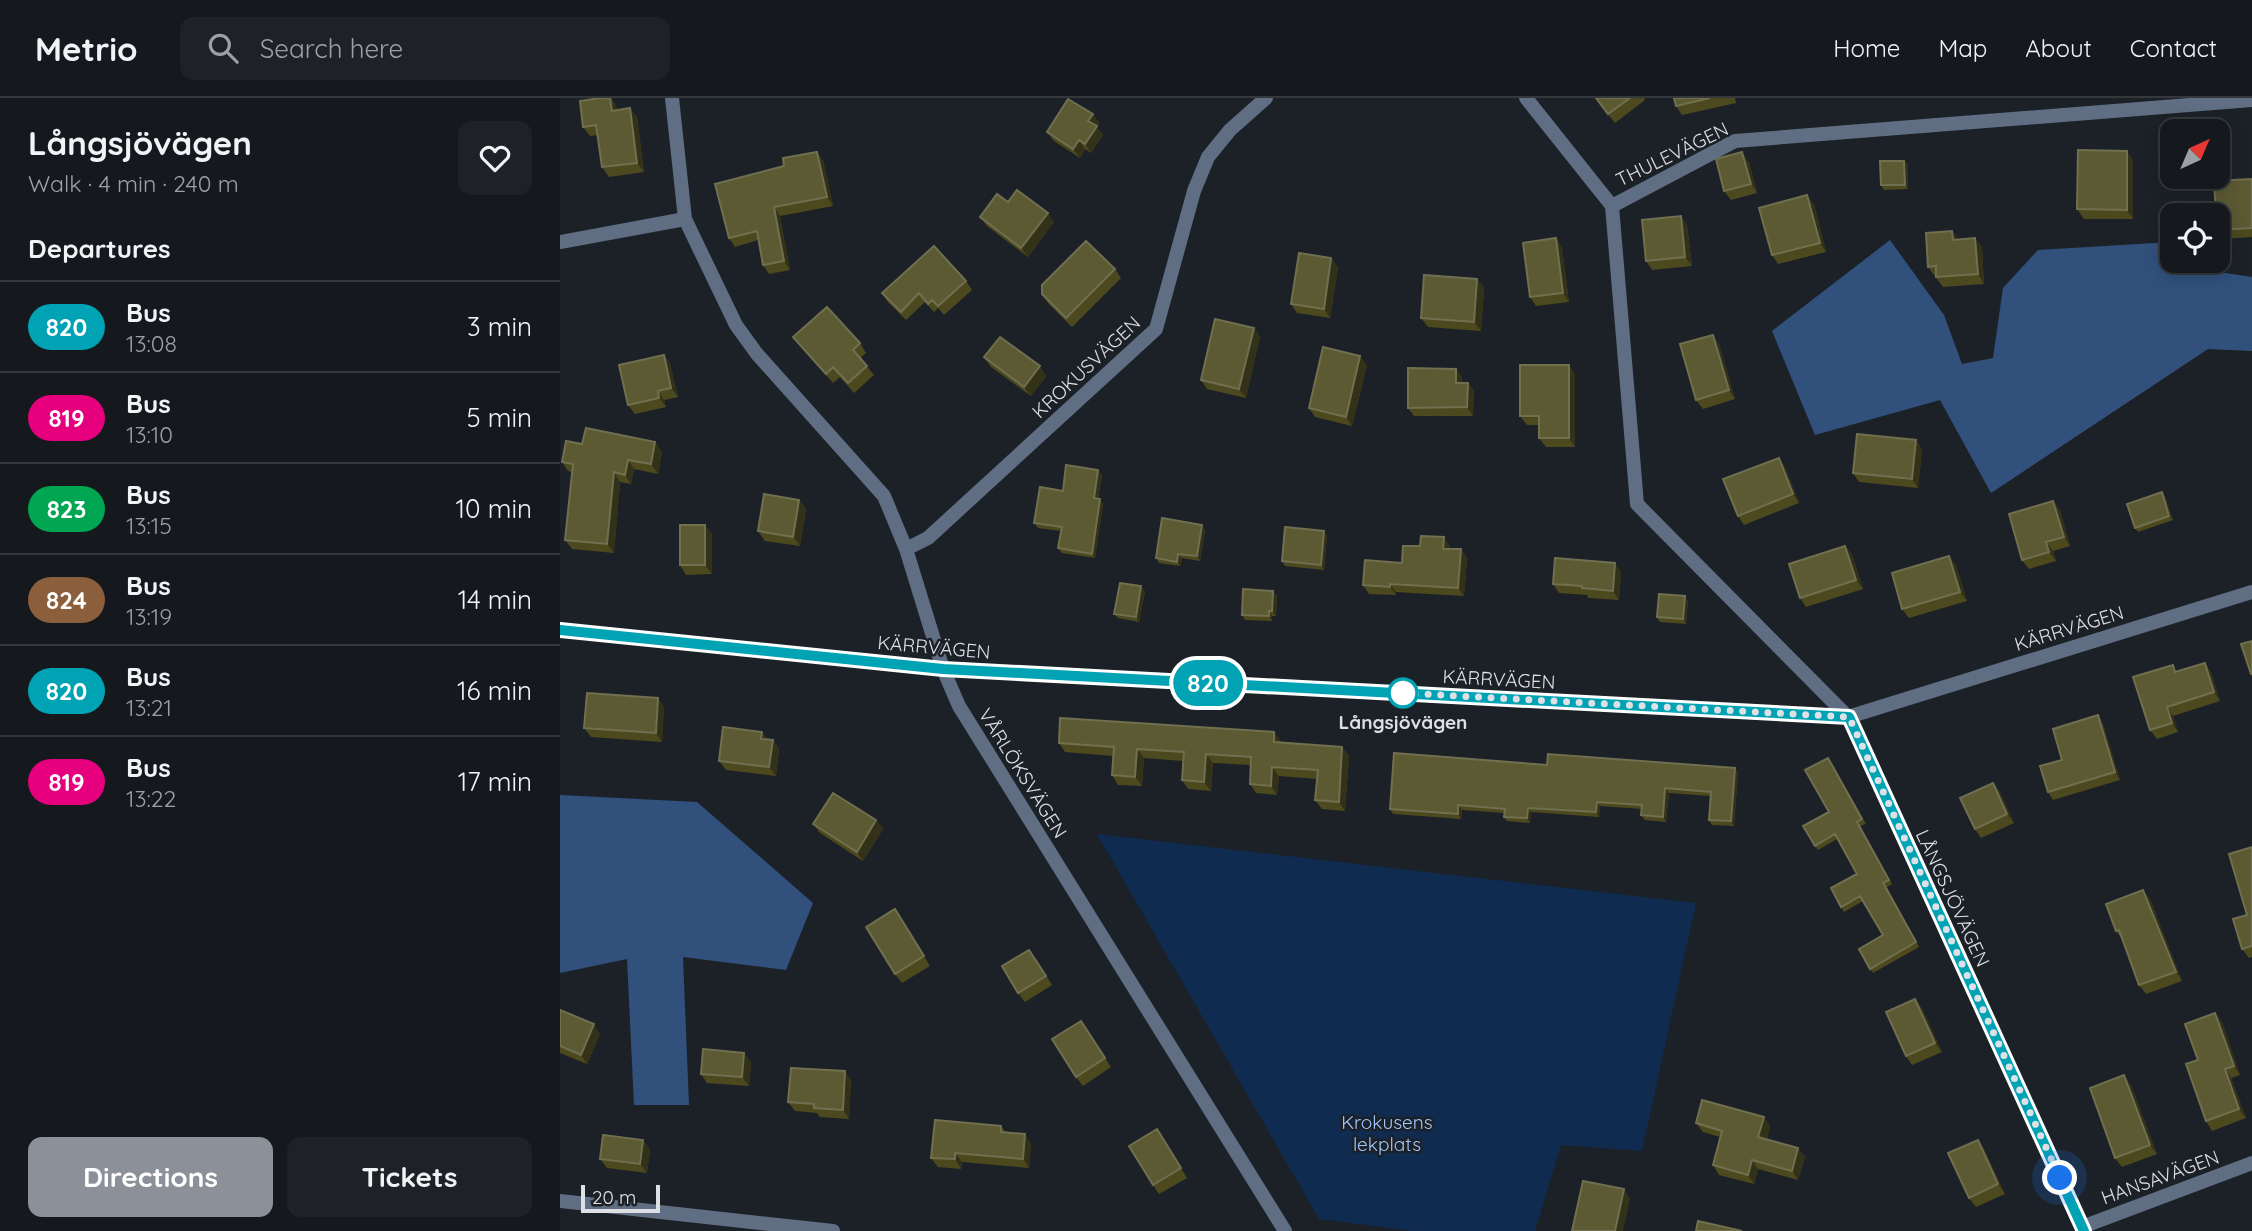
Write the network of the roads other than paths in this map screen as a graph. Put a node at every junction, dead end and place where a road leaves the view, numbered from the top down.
1 (672, 98) edge
2 (1266, 98) edge
3 (1526, 98) edge
4 (2252, 100) edge
5 (1612, 206) junction
6 (685, 219) junction
7 (560, 242) edge
8 (906, 549) junction
9 (2252, 592) edge
10 (560, 630) edge
11 (943, 669) junction
12 (1849, 717) junction
13 (2252, 1163) edge
14 (560, 1201) edge
15 (2083, 1229) edge
16 (832, 1231) edge
17 (1285, 1231) edge

1 - 6 street, VÅRLÖKSVÄGEN
2 - 8 street, KROKUSVÄGEN
3 - 5 street
4 - 5 street, THULEVÄGEN
5 - 12 street, LÅNGSJÖVÄGEN
6 - 7 street
6 - 8 street, VÅRLÖKSVÄGEN
8 - 11 street, VÅRLÖKSVÄGEN
9 - 12 street, KÄRRVÄGEN
10 - 11 street, KÄRRVÄGEN
11 - 12 street, KÄRRVÄGEN
11 - 17 street, VÅRLÖKSVÄGEN
12 - 15 street, LÅNGSJÖVÄGEN
13 - 15 street, HANSAVÄGEN
14 - 16 street

